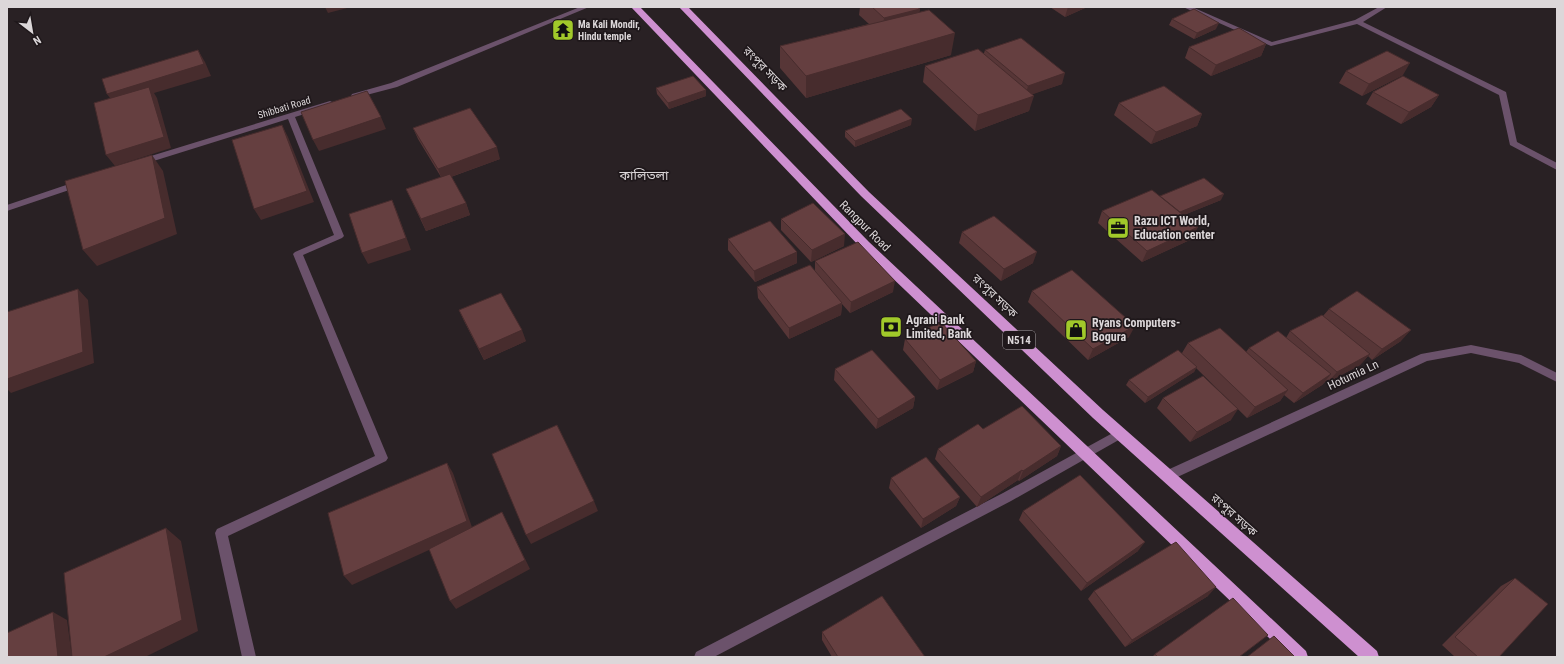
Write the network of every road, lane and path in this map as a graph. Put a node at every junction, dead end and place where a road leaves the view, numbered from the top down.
1 (586, 7) edge
2 (635, 7) edge
3 (683, 7) edge
4 (1186, 7) edge
5 (1384, 7) edge
6 (1358, 22) junction
7 (290, 115) junction
8 (129, 166) edge
9 (1557, 167) edge
10 (84, 182) edge
11 (7, 208) edge
12 (1557, 378) edge
13 (1120, 434) junction
14 (1086, 454) junction
15 (1167, 476) junction
16 (249, 657) edge
17 (701, 657) edge
18 (1300, 657) edge
19 (1371, 657) edge

1 - 7 street, Shibbati Road
2 - 14 highway, Rangpur Road
3 - 13 highway, রংপুর সড়ক / N514
4 - 6 street
5 - 6 street
6 - 9 street
7 - 8 street, Shibbati Road
7 - 16 street
10 - 11 street
12 - 15 street, Hotumia Ln
13 - 14 street
13 - 15 highway, রংপুর সড়ক / N514
14 - 17 street
14 - 18 highway
15 - 19 highway, রংপুর সড়ক / N514

